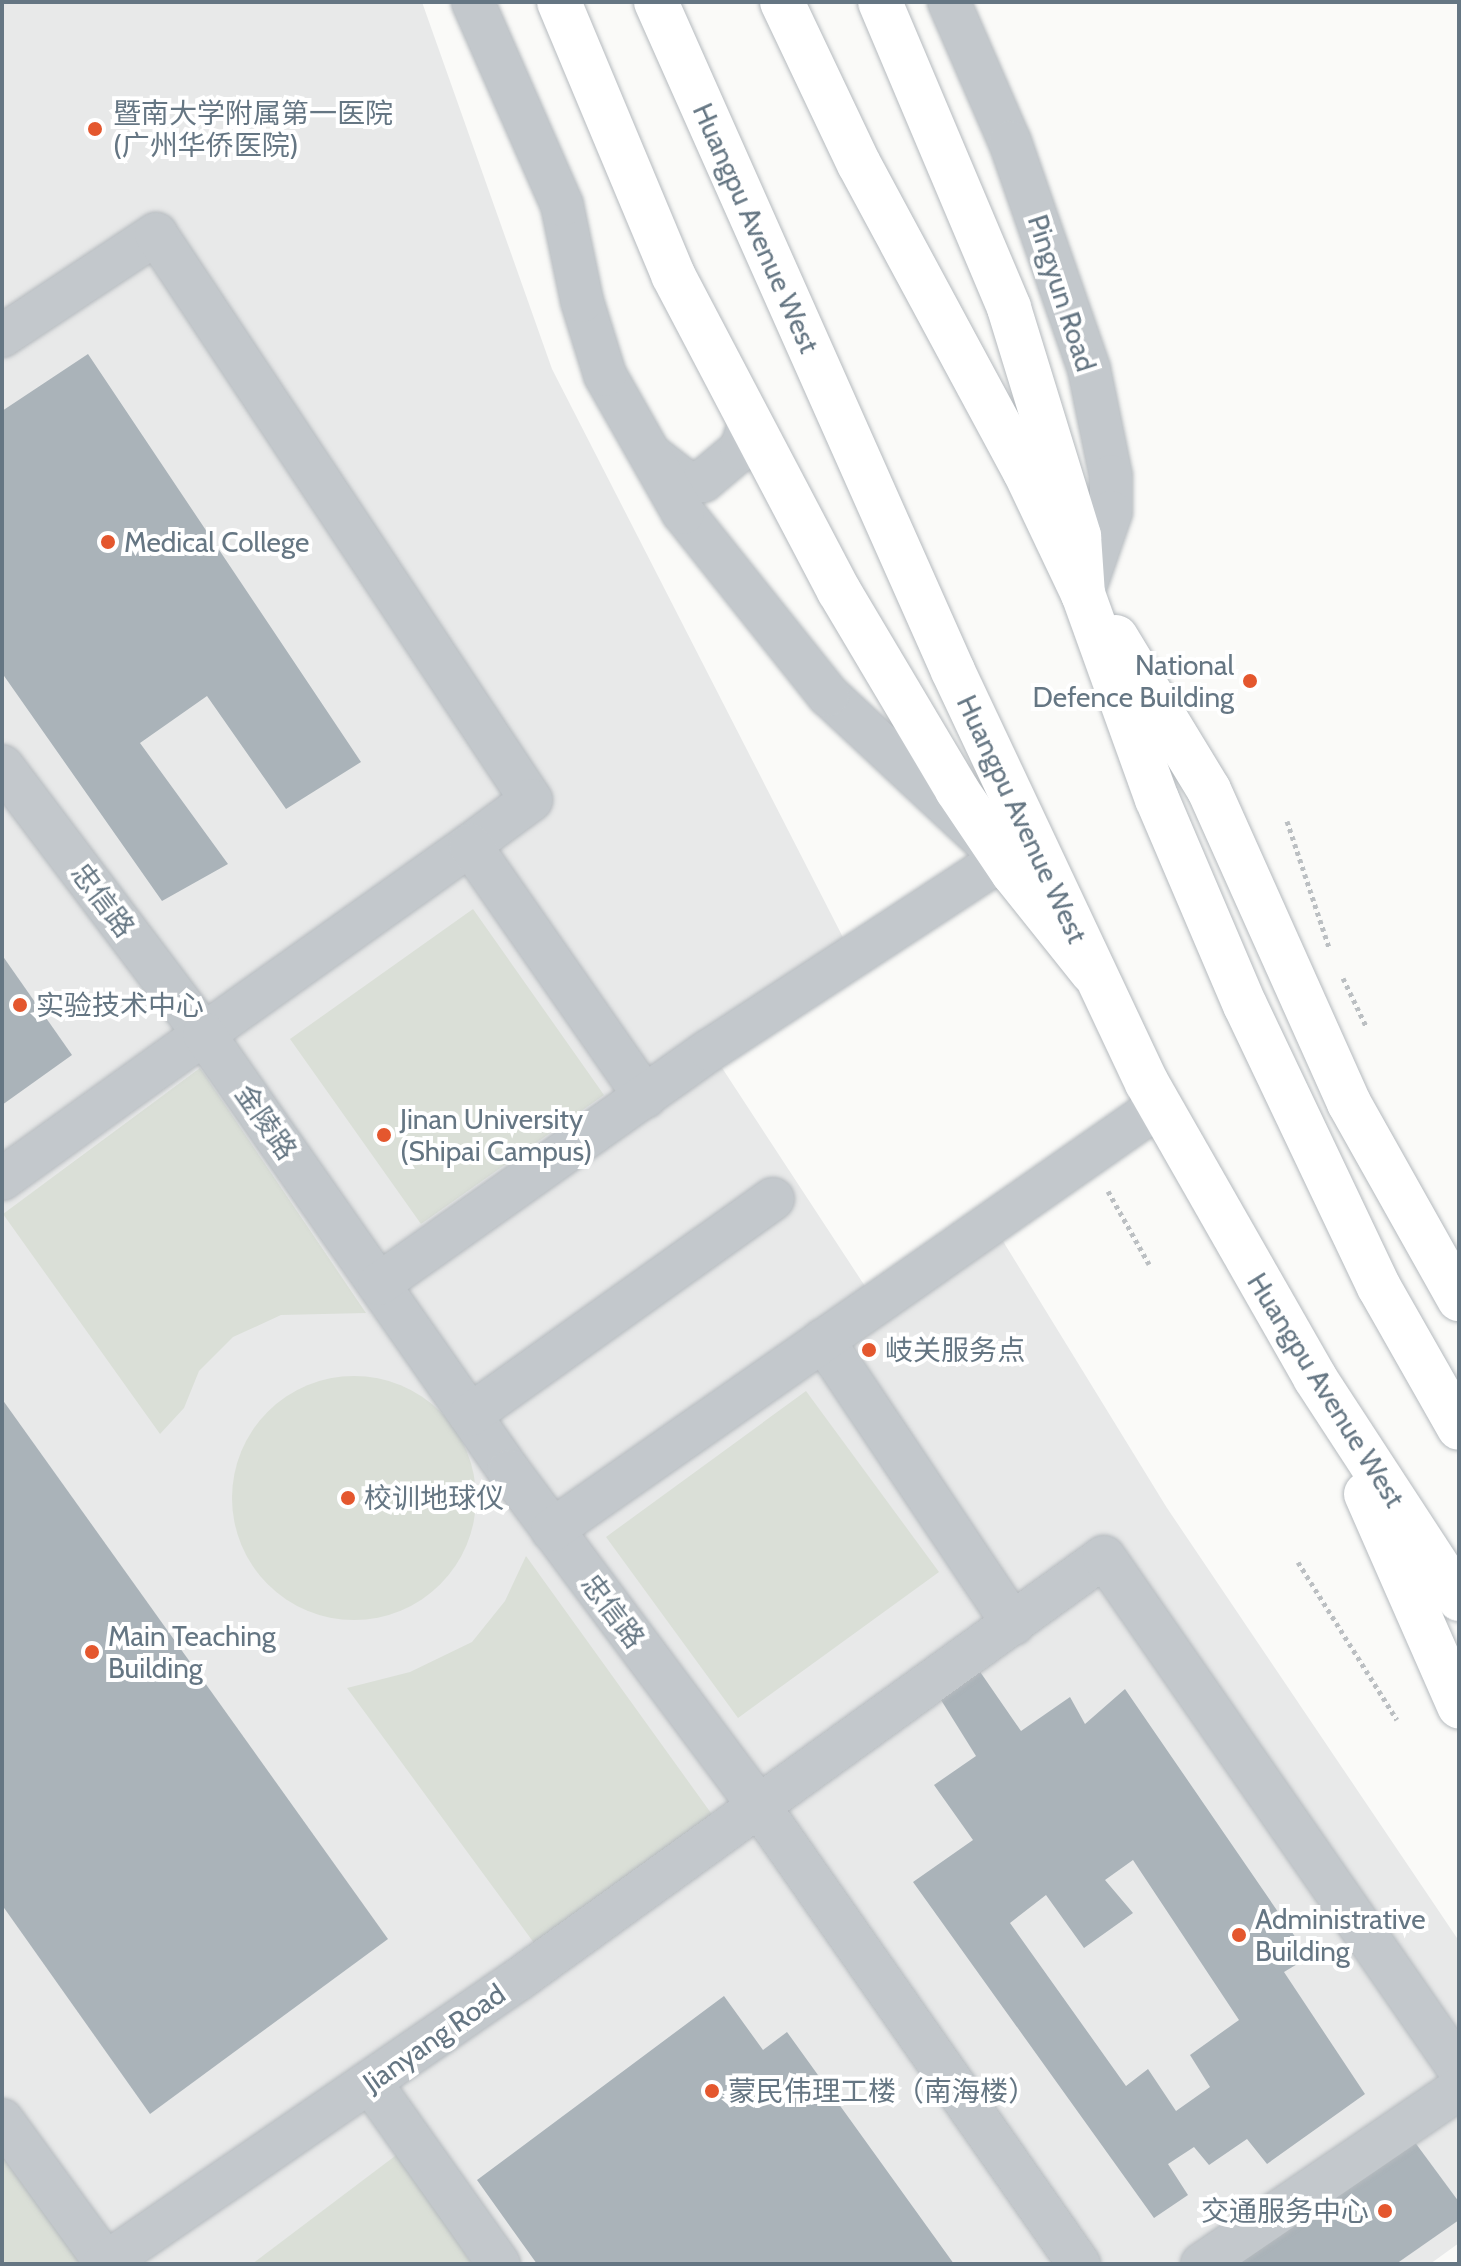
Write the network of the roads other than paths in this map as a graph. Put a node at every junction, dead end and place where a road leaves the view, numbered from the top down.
1 (473, 2) edge
2 (559, 2) edge
3 (656, 2) edge
4 (782, 2) edge
5 (880, 2) edge
6 (949, 2) edge
7 (2, 336) edge
8 (750, 421) junction
9 (651, 456) junction
10 (1083, 594) junction
11 (2, 766) edge
12 (470, 845) junction
13 (1003, 858) junction
14 (1092, 972) junction
15 (204, 1034) junction
16 (645, 1097) junction
17 (1159, 1106) junction
18 (2, 1179) edge
19 (773, 1199) dead end
20 (379, 1284) junction
21 (1459, 1299) edge
22 (823, 1340) junction
23 (1315, 1378) junction
24 (470, 1415) junction
25 (1459, 1428) edge
26 (552, 1530) junction
27 (1459, 1599) edge
28 (1013, 1624) junction
29 (1459, 1706) edge
30 (759, 1806) junction
31 (1459, 2069) edge
32 (370, 2082) junction
33 (1459, 2089) edge
34 (2, 2120) edge
35 (105, 2263) edge
36 (499, 2264) edge
37 (1079, 2264) edge
38 (1202, 2264) edge

1 - 9 street
2 - 8 main road
3 - 14 main road, Huangpu Avenue West
4 - 10 main road
5 - 10 main road
6 - 10 street, Pingyun Road
7 - 12 street
8 - 9 street
8 - 13 main road
9 - 13 street
10 - 21 main road
10 - 25 main road
11 - 15 street, 忠信路
12 - 15 street
12 - 16 street
13 - 14 main road
13 - 16 street
14 - 17 main road, Huangpu Avenue West
15 - 18 street
15 - 20 street, 金陵路
16 - 20 street
17 - 22 street
17 - 23 main road, Huangpu Avenue West
19 - 24 street
20 - 24 street, 金陵路
22 - 26 street
22 - 28 street
23 - 27 main road, Huangpu Avenue West
23 - 29 main road
24 - 26 street, 忠信路
26 - 30 street, 忠信路
28 - 30 street, Jianyang Road
28 - 31 street, Jianyang Road
30 - 32 street, Jianyang Road
30 - 37 street, 忠信路
32 - 35 street, Jianyang Road
32 - 36 street
33 - 38 street
34 - 35 street

